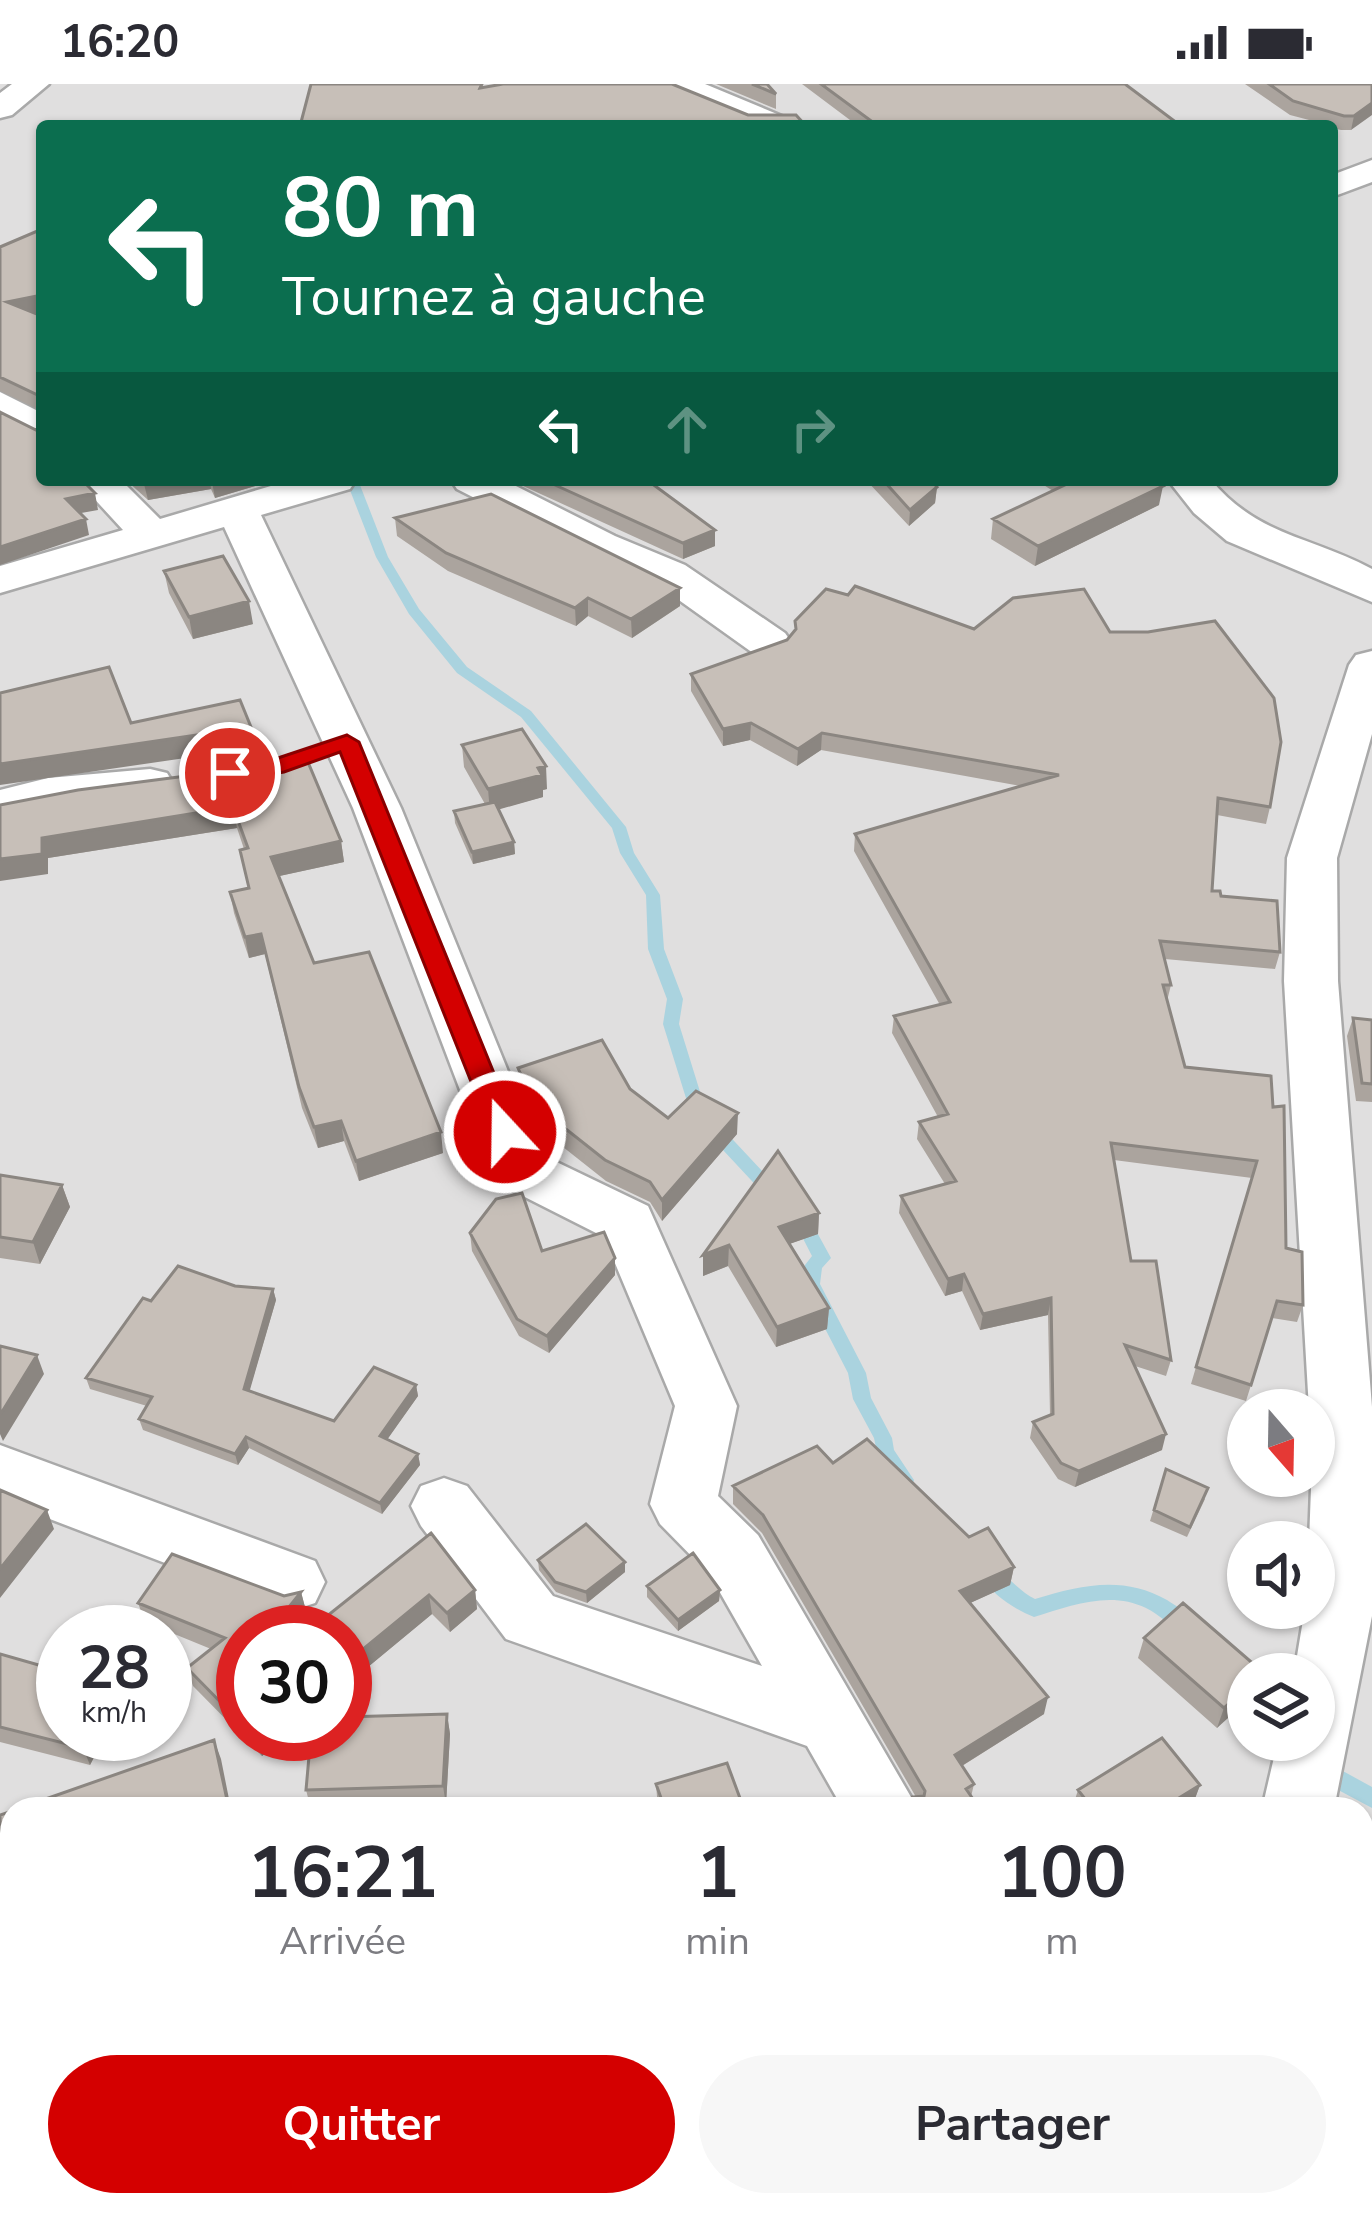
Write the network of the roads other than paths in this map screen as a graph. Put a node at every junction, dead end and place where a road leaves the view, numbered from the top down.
1 (33, 84) edge
2 (676, 84) edge
3 (0, 108) edge
4 (762, 120) edge
5 (1370, 171) edge
6 (1338, 184) edge
7 (0, 404) edge
8 (36, 426) edge
9 (104, 486) edge
10 (316, 486) edge
11 (484, 486) edge
12 (1194, 486) edge
13 (238, 512) junction
14 (154, 537) junction
15 (1363, 566) edge
16 (0, 580) edge
17 (769, 643) edge
18 (1372, 665) edge
19 (184, 780) edge
20 (0, 806) edge
21 (0, 1472) edge
22 (1359, 1474) edge
23 (444, 1506) dead end
24 (291, 1582) dead end
25 (1333, 1653) edge
26 (831, 1722) junction
27 (875, 1797) edge

1 - 3 street
2 - 4 street
5 - 6 street
7 - 8 street
9 - 14 street
10 - 13 street
11 - 17 street
12 - 15 street
13 - 14 street
13 - 26 street
14 - 16 street
18 - 22 street
19 - 20 street
21 - 24 street
22 - 25 street
23 - 26 street
26 - 27 street

